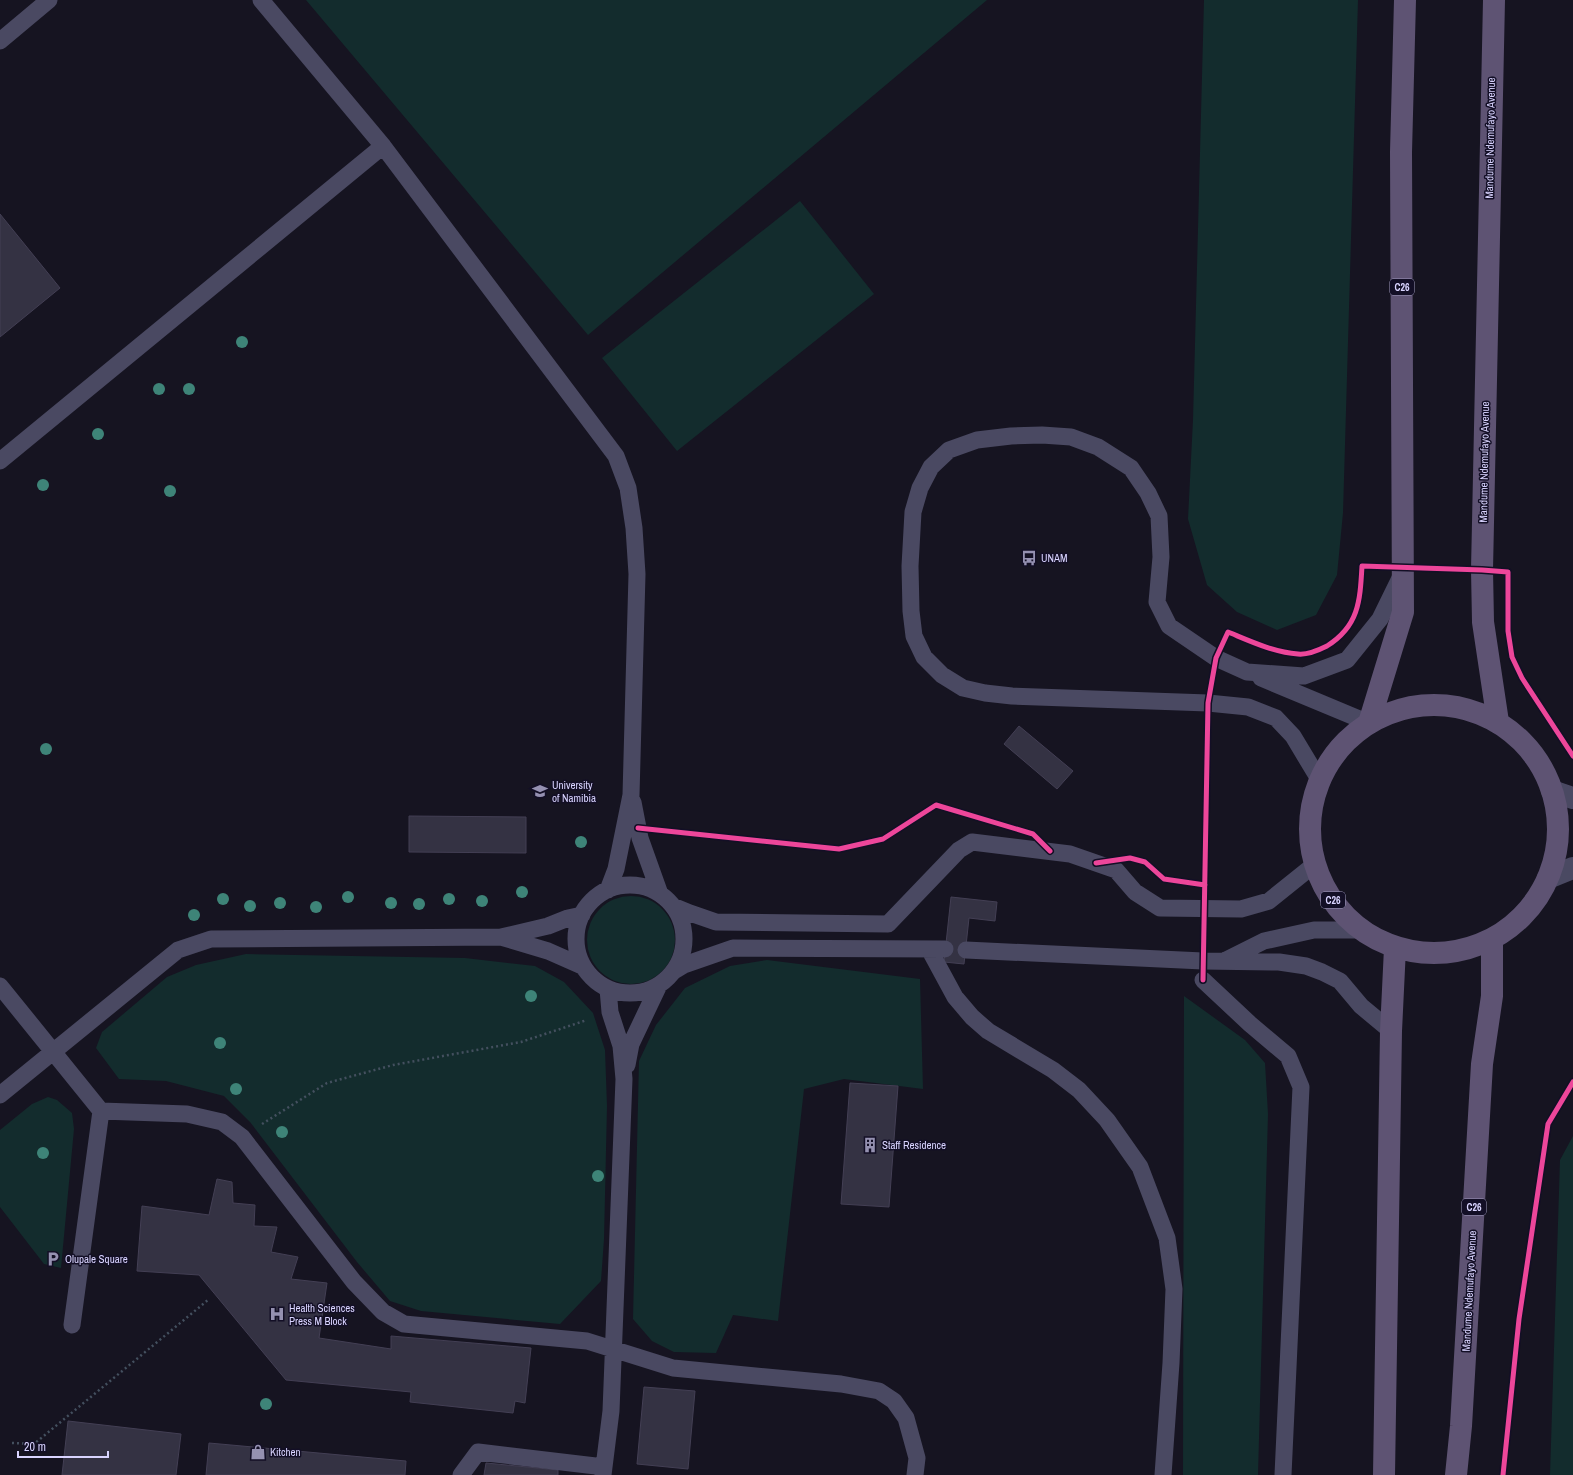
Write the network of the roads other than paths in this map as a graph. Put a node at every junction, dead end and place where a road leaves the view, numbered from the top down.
1 (49, 0) edge
2 (261, 0) edge
3 (1405, 0) edge
4 (1494, 0) edge
5 (0, 41) edge
6 (383, 146) junction
7 (0, 461) edge
8 (1403, 574) junction
9 (1248, 672) junction
10 (1498, 722) junction
11 (1369, 723) junction
12 (1320, 781) junction
13 (1552, 791) junction
14 (631, 796) junction
15 (1573, 798) edge
16 (1315, 864) junction
17 (1573, 868) edge
18 (1548, 878) junction
19 (608, 890) junction
20 (660, 894) junction
21 (673, 906) junction
22 (582, 915) junction
23 (1360, 930) junction
24 (501, 937) junction
25 (1492, 939) junction
26 (1395, 948) junction
27 (966, 950) dead end
28 (1223, 961) junction
29 (582, 966) junction
30 (674, 971) junction
31 (1203, 980) dead end
32 (659, 985) junction
33 (1, 988) edge
34 (608, 989) junction
35 (1392, 1031) junction
36 (53, 1052) junction
37 (624, 1079) junction
38 (0, 1095) edge
39 (101, 1111) junction
40 (72, 1324) dead end
41 (614, 1350) junction
42 (604, 1471) edge
43 (461, 1475) edge
44 (915, 1475) edge
45 (1162, 1475) edge
46 (1283, 1475) edge
47 (1384, 1475) edge
48 (1456, 1475) edge

1 - 5 lane
2 - 6 lane
3 - 8 main road, C26
4 - 10 main road, Mandume Ndemufayo Avenue
6 - 7 lane
6 - 14 lane
8 - 9 lane
8 - 11 main road, C26
9 - 11 lane
9 - 12 lane
10 - 11 main road, C26
10 - 13 main road
11 - 12 main road, C26
12 - 16 main road, C26
13 - 15 street
13 - 18 main road
14 - 19 lane
14 - 20 lane
16 - 21 lane
16 - 23 main road, C26
17 - 18 street
18 - 25 main road
19 - 20 lane
19 - 22 lane
20 - 21 lane
21 - 30 lane
22 - 24 lane
22 - 29 lane
23 - 26 main road, C26
23 - 28 lane
24 - 29 lane
24 - 36 lane
25 - 26 main road, C26
25 - 48 main road, Mandume Ndemufayo Avenue / C26
26 - 35 main road
27 - 28 lane
28 - 35 lane
29 - 34 lane
30 - 32 lane
30 - 45 lane
31 - 46 lane
32 - 34 lane
32 - 37 lane
33 - 36 lane
34 - 37 lane
35 - 47 main road
36 - 38 lane
36 - 39 lane
37 - 41 lane
39 - 40 lane
39 - 41 lane
41 - 42 lane
41 - 44 lane
42 - 43 lane

